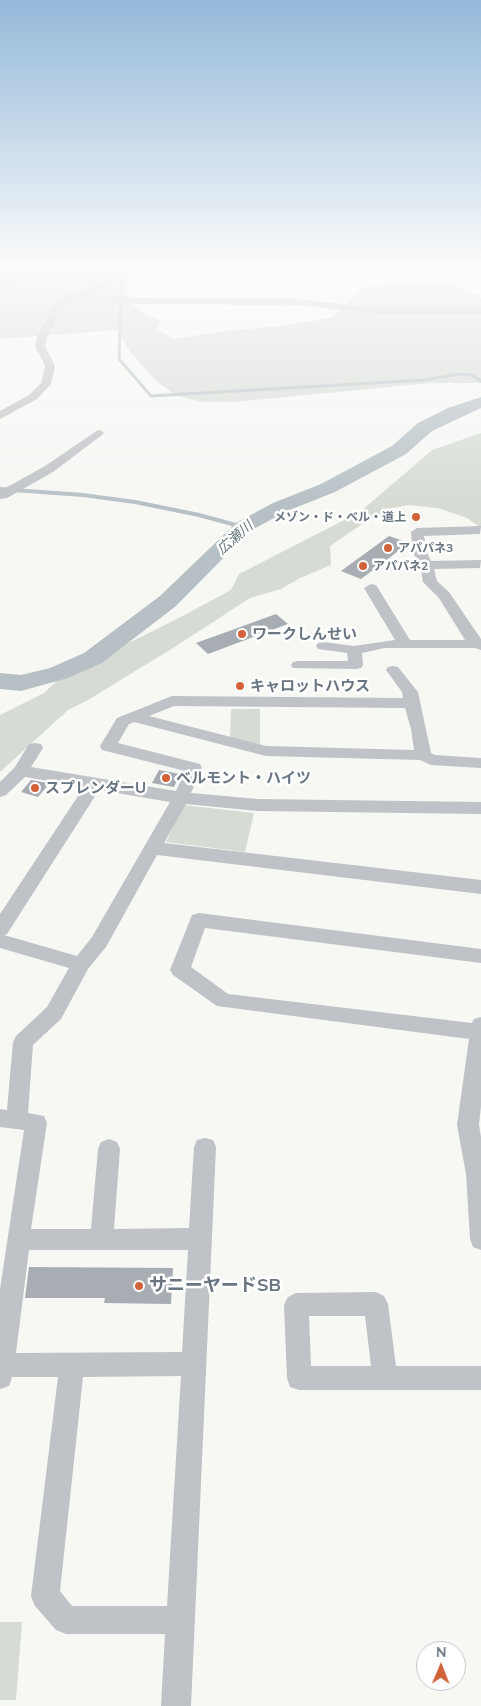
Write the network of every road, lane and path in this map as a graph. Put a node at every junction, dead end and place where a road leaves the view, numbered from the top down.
1 (40, 346) edge
2 (0, 416) edge
3 (98, 433) dead end
4 (0, 495) edge
5 (480, 530) edge
6 (480, 564) edge
7 (427, 565) junction
8 (371, 588) dead end
9 (477, 642) edge
10 (405, 644) junction
11 (323, 646) dead end
12 (354, 650) junction
13 (298, 665) dead end
14 (393, 670) dead end
15 (411, 703) junction
16 (133, 717) junction
17 (35, 748) dead end
18 (423, 755) junction
19 (481, 763) edge
20 (21, 771) junction
21 (94, 784) junction
22 (0, 791) edge
23 (181, 798) junction
24 (481, 808) edge
25 (151, 848) junction
26 (481, 888) edge
27 (0, 928) edge
28 (0, 941) edge
29 (481, 956) edge
30 (81, 964) junction
31 (480, 1028) edge
32 (9, 1119) edge
33 (205, 1147) dead end
34 (109, 1149) dead end
35 (200, 1239) junction
36 (481, 1239) edge
37 (31, 1240) dead end
38 (102, 1240) junction
39 (194, 1364) junction
40 (72, 1366) junction
41 (1, 1371) edge
42 (481, 1378) edge
43 (385, 1379) junction
44 (181, 1620) junction
45 (176, 1706) edge

1 - 2 street
3 - 4 street
5 - 7 street
6 - 7 street
7 - 9 street
8 - 10 street
9 - 10 street
10 - 12 street
11 - 12 street
12 - 13 street
14 - 15 street
15 - 16 street
15 - 18 street
16 - 18 street
16 - 23 street
17 - 20 street
18 - 19 street
20 - 21 street
20 - 22 street
21 - 23 street
21 - 27 street
23 - 24 street
23 - 25 street
25 - 26 street
25 - 30 street
28 - 30 street
29 - 31 street
30 - 32 street
31 - 36 street
32 - 41 street
33 - 35 street
34 - 38 street
35 - 38 street
35 - 39 street
37 - 38 street
39 - 40 street
39 - 44 street
40 - 41 street
40 - 44 street
42 - 43 street
43 - 43 street
44 - 45 street

